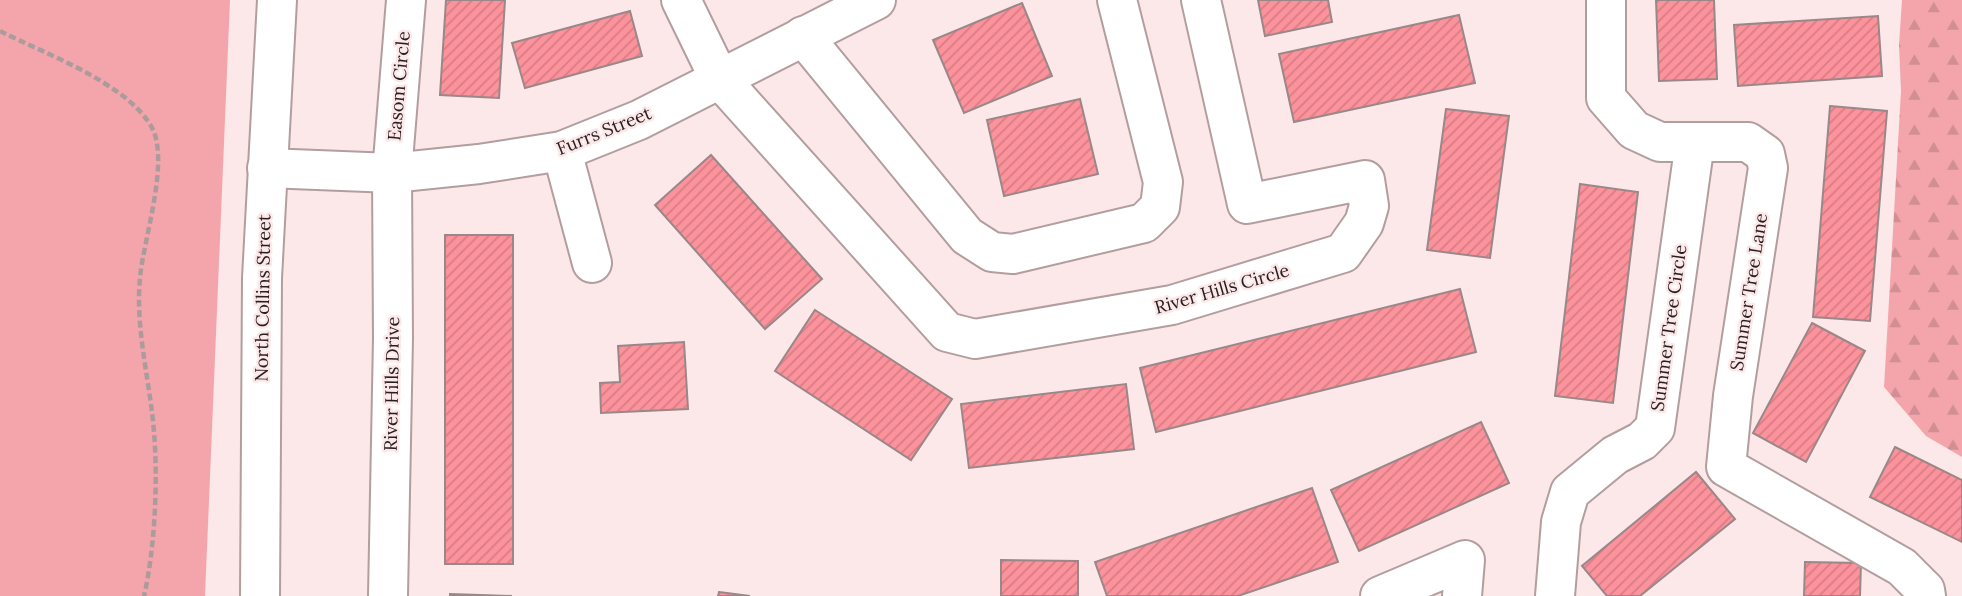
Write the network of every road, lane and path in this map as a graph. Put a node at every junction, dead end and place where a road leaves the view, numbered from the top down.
1 (277, 0) edge
2 (406, 0) edge
3 (681, 0) edge
4 (876, 0) edge
5 (1117, 0) edge
6 (1201, 0) edge
7 (1606, 0) edge
8 (0, 30) edge
9 (803, 37) junction
10 (719, 78) junction
11 (1695, 142) junction
12 (562, 151) junction
13 (267, 168) junction
14 (392, 173) junction
15 (592, 263) dead end
16 (144, 596) edge
17 (260, 596) edge
18 (388, 596) edge
19 (1380, 596) edge
20 (1462, 596) edge
21 (1555, 596) edge
22 (1926, 596) edge

1 - 13 street, North Collins Street
2 - 14 street, Easom Circle
3 - 10 street
4 - 9 street, Furrs Street
5 - 9 street
6 - 10 street, River Hills Circle
7 - 11 street, Summer Tree Lane
8 - 16 path
9 - 10 street, Furrs Street
10 - 12 street, Furrs Street
11 - 21 street, Summer Tree Circle
11 - 22 street, Summer Tree Lane
12 - 14 street, Furrs Street
12 - 15 street
13 - 14 street, Furrs Street
13 - 17 street, North Collins Street
14 - 18 street, River Hills Drive
19 - 20 street

